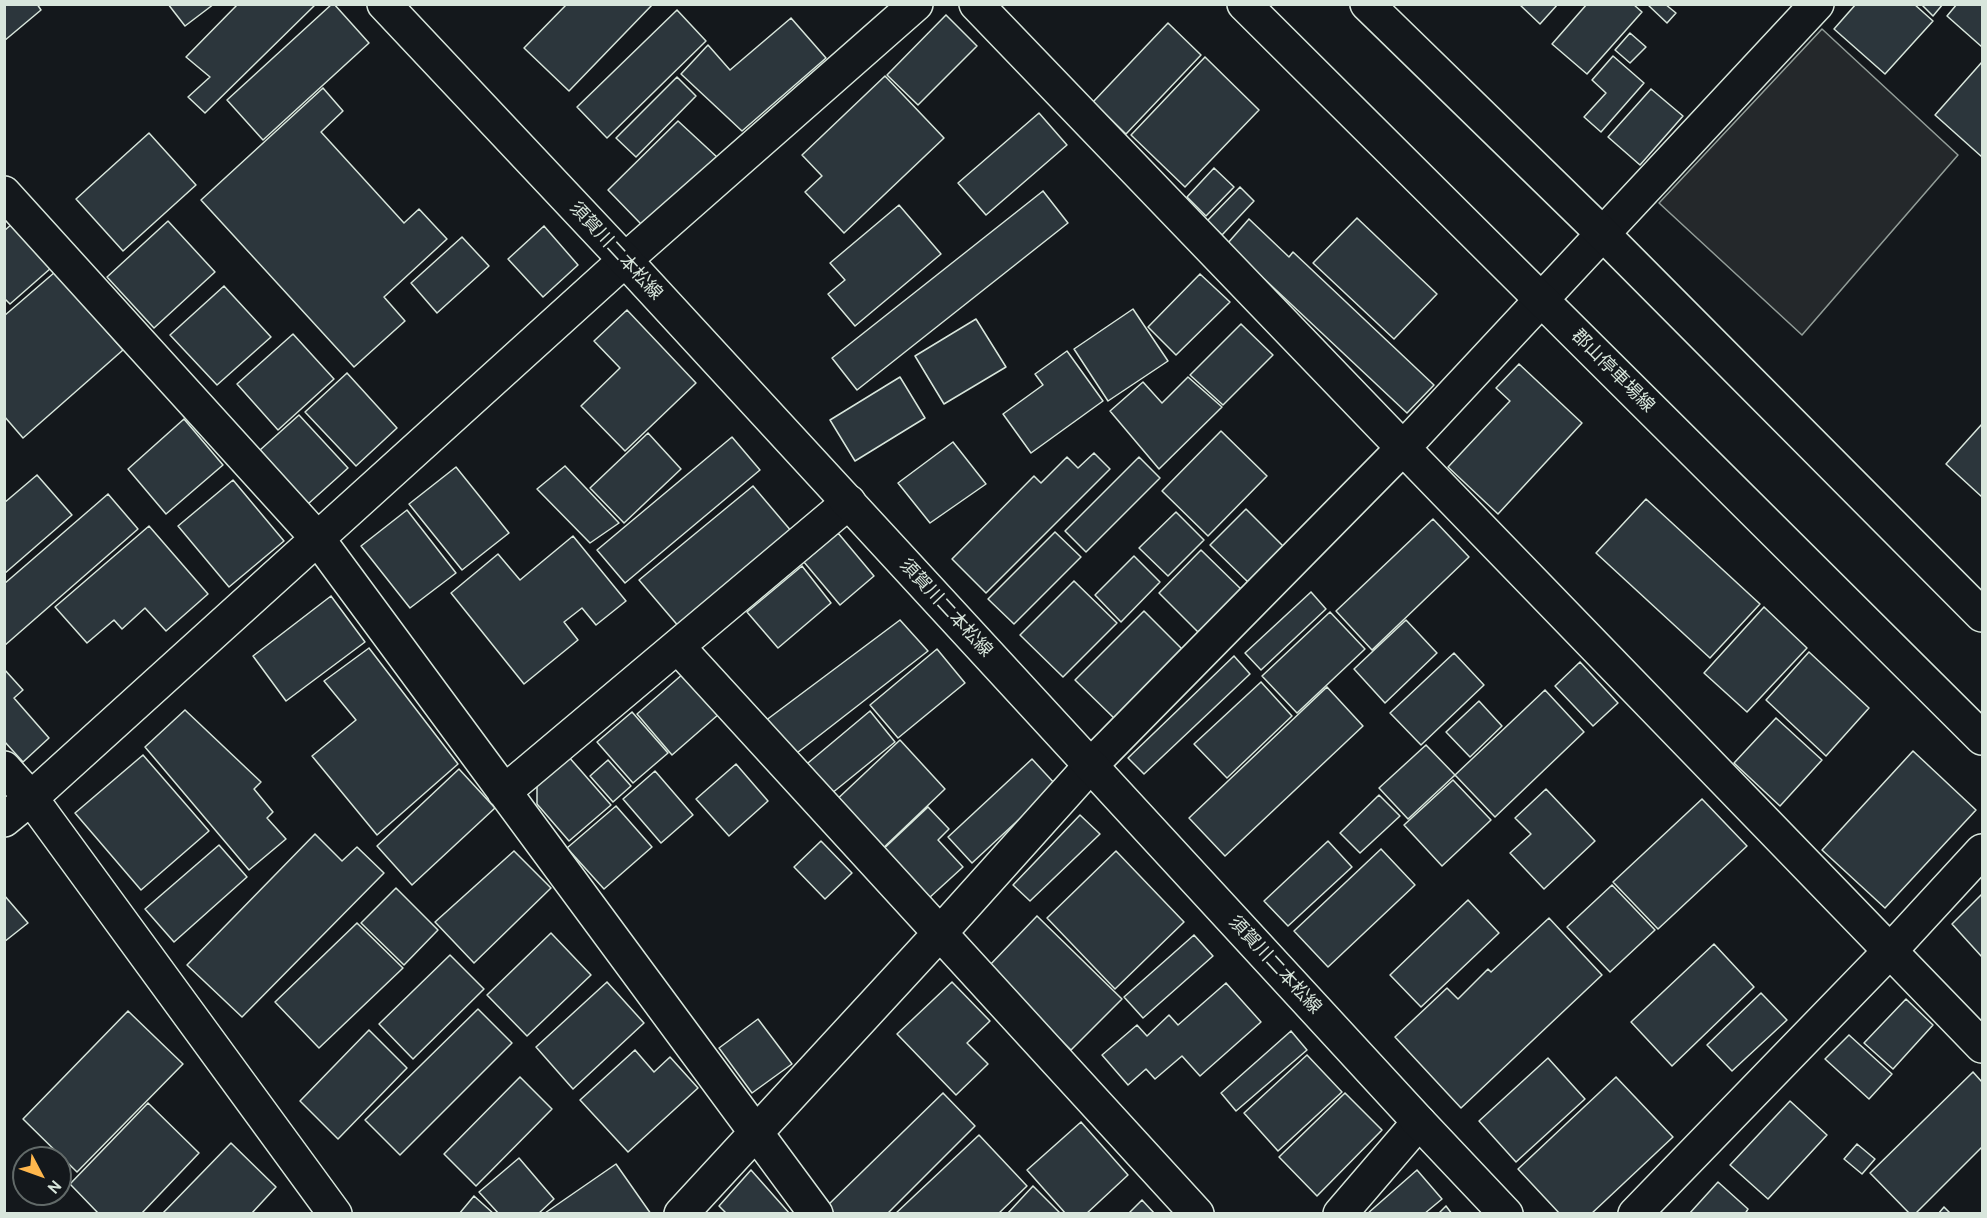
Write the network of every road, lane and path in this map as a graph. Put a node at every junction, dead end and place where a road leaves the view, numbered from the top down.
1 (384, 4) edge
2 (915, 4) edge
3 (976, 4) edge
4 (1244, 4) edge
5 (1367, 4) edge
6 (1817, 4) edge
7 (4, 193) edge
8 (1602, 233) junction
9 (626, 260) junction
10 (1541, 299) junction
11 (1402, 448) junction
12 (849, 502) junction
13 (318, 539) junction
14 (1983, 615) edge
15 (678, 647) junction
16 (1983, 738) edge
17 (1091, 765) junction
18 (4, 768) edge
19 (504, 792) junction
20 (31, 798) junction
21 (4, 820) edge
22 (1983, 851) edge
23 (940, 933) junction
24 (1889, 952) junction
25 (1983, 1047) edge
26 (1419, 1122) junction
27 (755, 1132) junction
28 (335, 1214) edge
29 (681, 1214) edge
30 (816, 1214) edge
31 (1197, 1214) edge
32 (1340, 1214) edge
33 (1506, 1214) edge
34 (1635, 1214) edge

1 - 9 street, 須賀川二本松線
2 - 9 street
3 - 11 street
4 - 10 street, 郡山停車場線
5 - 8 street
6 - 8 street
7 - 13 street
8 - 10 street
8 - 14 street
9 - 12 street, 須賀川二本松線
9 - 13 street
10 - 11 street
10 - 16 street, 郡山停車場線
11 - 17 street
11 - 24 street
12 - 15 street
12 - 17 street, 須賀川二本松線
13 - 19 street
13 - 20 street
15 - 19 street
15 - 23 street
17 - 23 street
17 - 26 street, 須賀川二本松線
18 - 20 street
19 - 27 street
20 - 21 street
20 - 28 street
22 - 24 street
23 - 27 street
23 - 31 street
24 - 25 street
24 - 34 street
26 - 32 street
26 - 33 street, 須賀川二本松線
27 - 29 street
27 - 30 street

